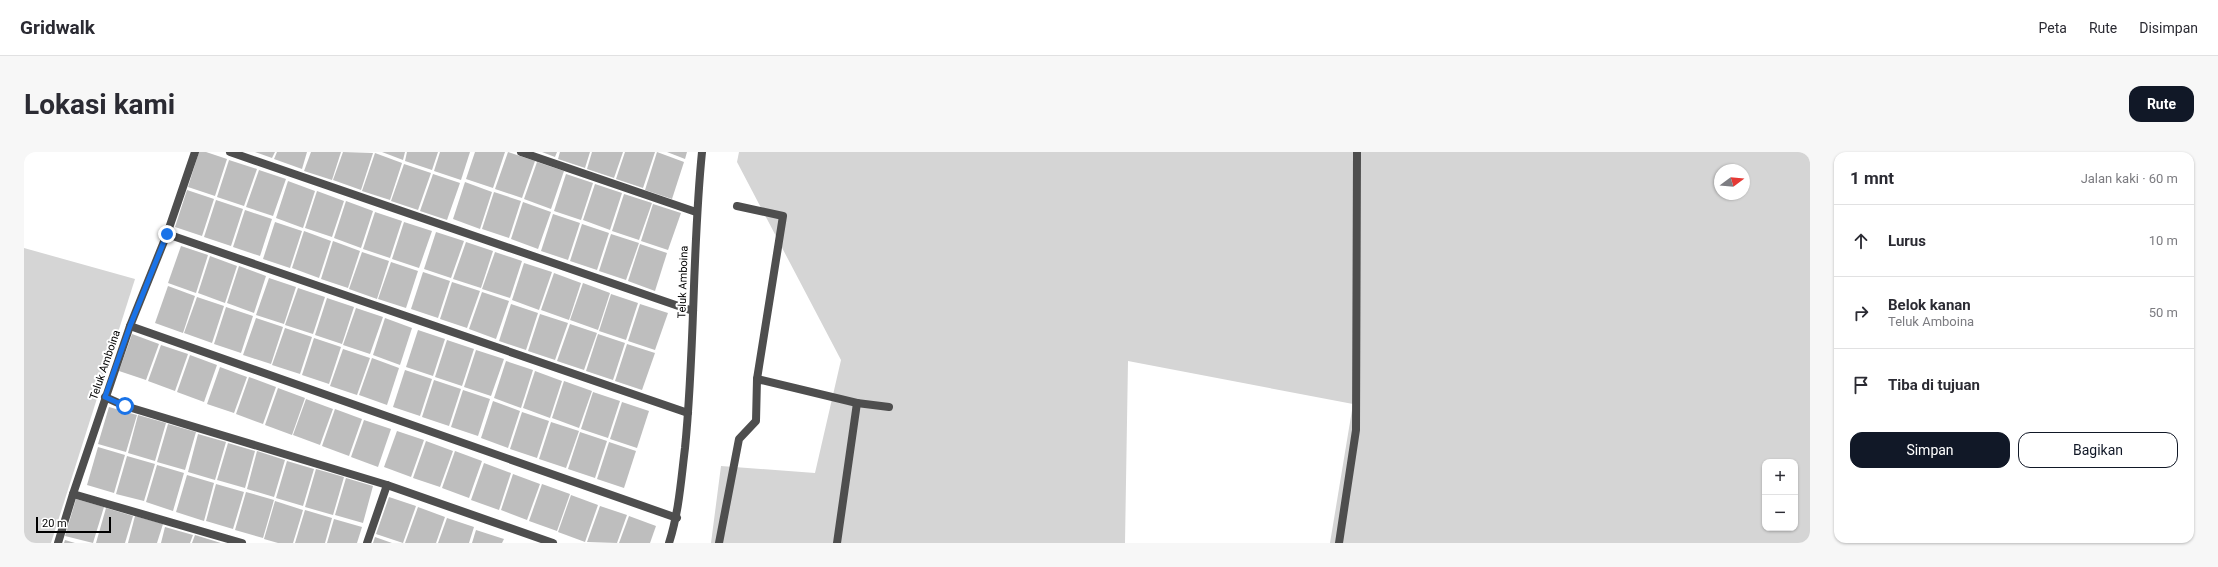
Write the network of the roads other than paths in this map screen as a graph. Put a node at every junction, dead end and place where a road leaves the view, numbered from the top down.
1 (195, 152) edge
2 (230, 152) edge
3 (521, 152) edge
4 (702, 152) edge
5 (1357, 152) edge
6 (737, 206) dead end
7 (696, 212) junction
8 (167, 234) junction
9 (693, 311) junction
10 (130, 326) junction
11 (757, 379) junction
12 (105, 397) junction
13 (857, 403) junction
14 (889, 407) dead end
15 (688, 413) junction
16 (387, 486) junction
17 (72, 494) junction
18 (677, 518) junction
19 (58, 543) edge
20 (242, 543) edge
21 (367, 543) edge
22 (553, 543) edge
23 (670, 543) edge
24 (719, 543) edge
25 (837, 543) edge
26 (1339, 543) edge

1 - 8 street, Teluk Amboina
2 - 9 street
3 - 7 street
4 - 7 street, Teluk Amboina
5 - 26 street
6 - 11 street
7 - 9 street, Teluk Amboina
8 - 10 street, Teluk Amboina
8 - 15 street
9 - 15 street, Teluk Amboina
10 - 12 street, Teluk Amboina
10 - 18 street
11 - 13 street
11 - 24 street
12 - 16 street
12 - 17 street, Teluk Amboina
13 - 14 street
13 - 25 street
15 - 18 street, Teluk Amboina
16 - 21 street
16 - 22 street
17 - 19 street, Teluk Amboina
17 - 20 street
18 - 23 street, Teluk Amboina

